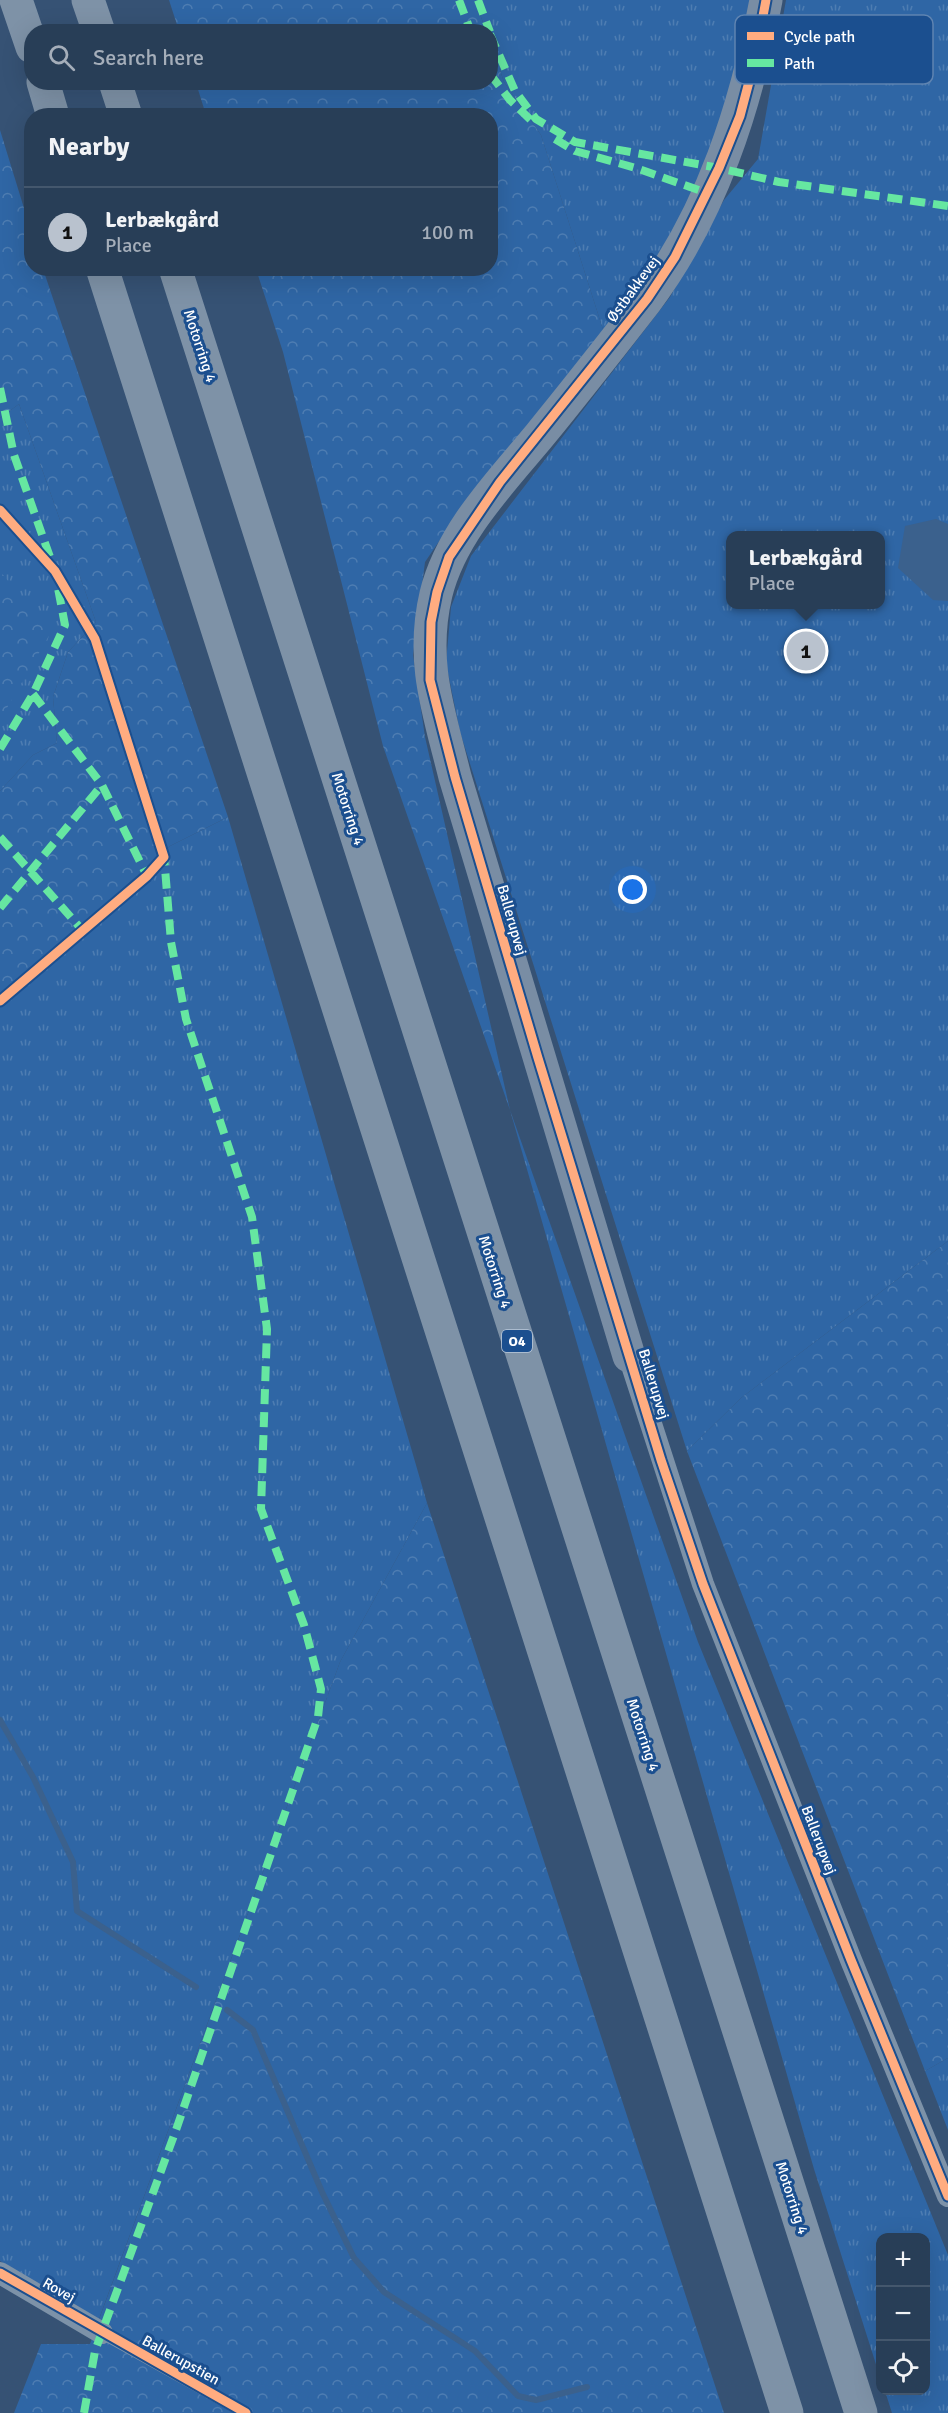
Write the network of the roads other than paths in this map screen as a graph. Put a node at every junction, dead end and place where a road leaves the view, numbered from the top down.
1 (16, 0) edge
2 (88, 0) edge
3 (766, 0) edge
4 (763, 15) edge
5 (24, 24) edge
6 (96, 24) edge
7 (748, 84) edge
8 (45, 90) edge
9 (118, 90) edge
10 (51, 108) edge
11 (123, 108) edge
12 (105, 276) edge
13 (178, 276) edge
14 (449, 557) joint
15 (629, 1356) joint
16 (948, 2196) edge
17 (0, 2273) edge
18 (102, 2333) joint
19 (246, 2413) edge
20 (787, 2413) edge
21 (861, 2413) edge

1 - 5 highway
2 - 6 highway
3 - 4 street, Østbakkevej
7 - 14 street, Østbakkevej
8 - 10 highway
9 - 11 highway
12 - 20 highway
13 - 21 highway, Motorring 4 / O4
14 - 15 street, Ballerupvej
15 - 16 street, Ballerupvej
17 - 18 street, Rovej
18 - 19 lane, Ballerupstien

